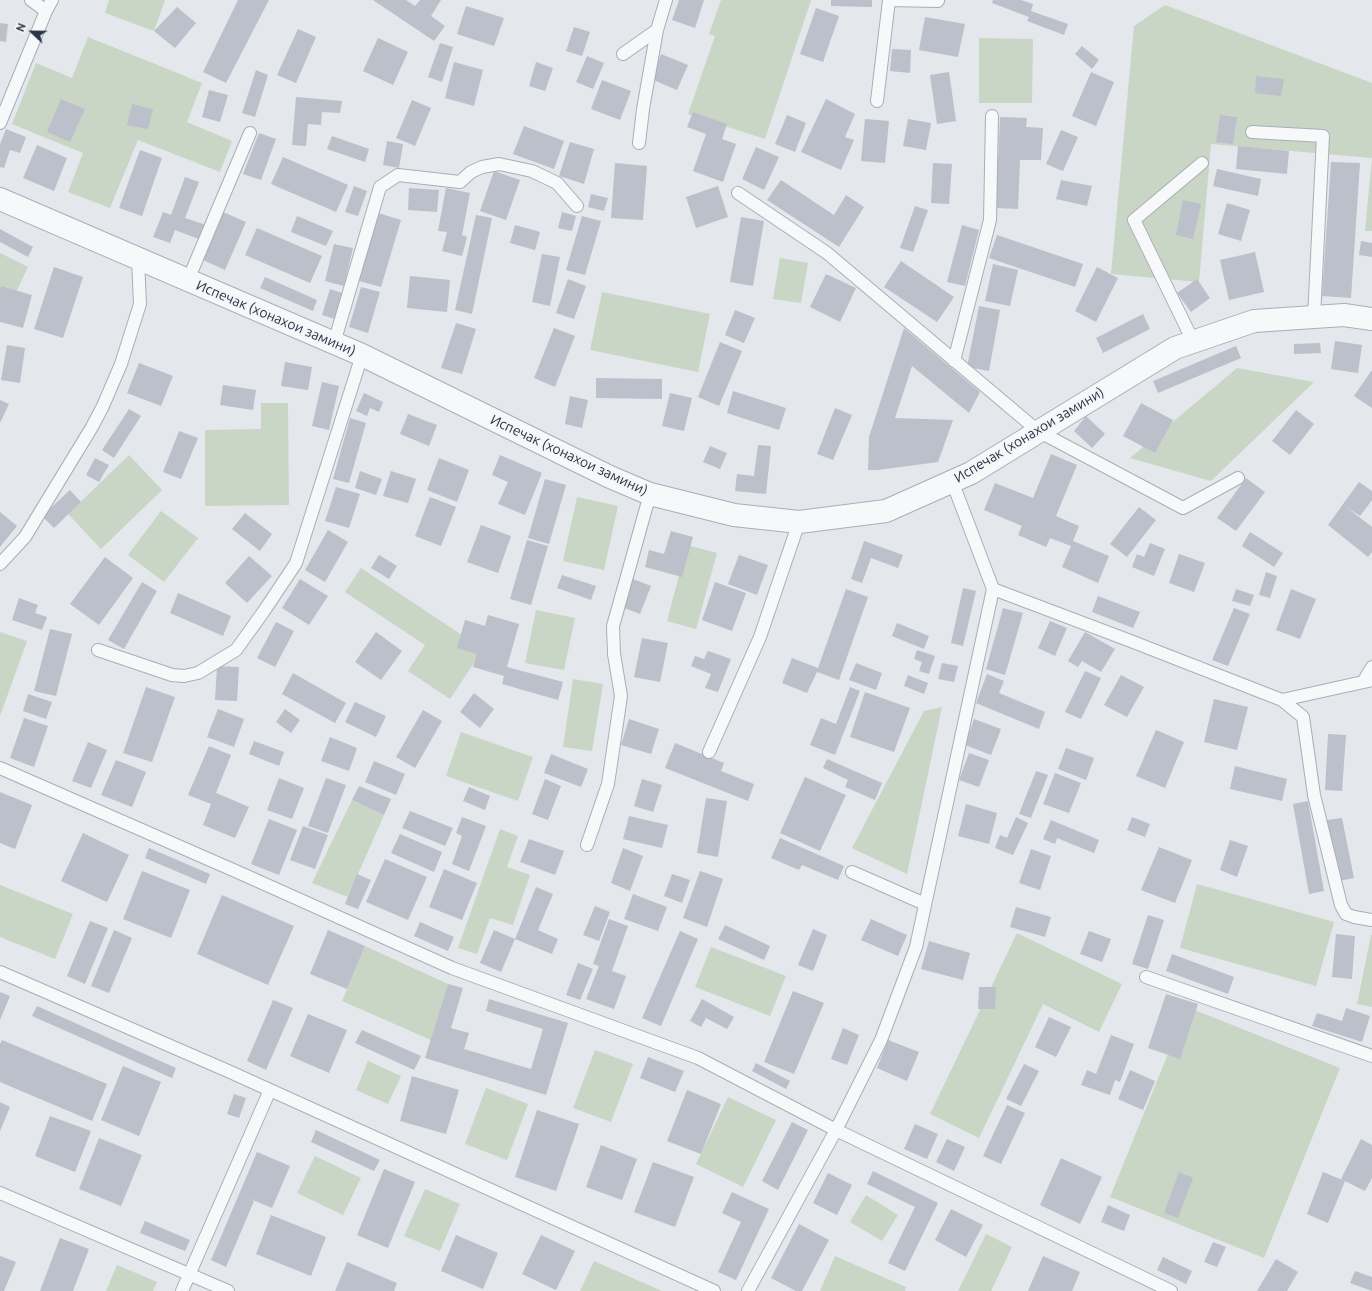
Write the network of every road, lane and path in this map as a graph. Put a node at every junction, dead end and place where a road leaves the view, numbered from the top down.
1 (32, 0) edge
2 (52, 0) edge
3 (666, 0) edge
4 (938, 0) edge
5 (46, 11) junction
6 (657, 30) junction
7 (623, 54) dead end
8 (877, 101) dead end
9 (992, 116) dead end
10 (0, 123) edge
11 (1252, 132) dead end
12 (250, 133) dead end
13 (639, 143) dead end
14 (1202, 163) dead end
15 (738, 193) dead end
16 (0, 199) edge
17 (577, 206) dead end
18 (138, 260) junction
19 (188, 280) junction
20 (1314, 317) junction
21 (1372, 319) edge
22 (1193, 342) junction
23 (334, 343) junction
24 (362, 355) junction
25 (954, 360) junction
26 (1038, 431) junction
27 (1238, 478) dead end
28 (952, 481) junction
29 (650, 494) junction
30 (798, 522) junction
31 (0, 564) edge
32 (993, 589) junction
33 (98, 650) dead end
34 (1372, 667) edge
35 (1367, 681) edge
36 (1282, 700) junction
37 (709, 752) dead end
38 (0, 768) edge
39 (587, 845) dead end
40 (852, 872) dead end
41 (925, 904) junction
42 (1372, 920) edge
43 (0, 972) edge
44 (1146, 977) dead end
45 (1372, 1056) edge
46 (270, 1090) junction
47 (836, 1130) junction
48 (0, 1193) edge
49 (189, 1275) junction
50 (182, 1291) edge
51 (228, 1291) edge
52 (714, 1291) edge
53 (748, 1291) edge
54 (1171, 1291) edge

1 - 5 lane
2 - 5 lane
3 - 6 lane
4 - 8 lane
5 - 10 lane
6 - 7 lane
6 - 13 lane
9 - 25 lane
11 - 20 lane
12 - 19 lane
14 - 22 lane
15 - 25 lane
16 - 18 street, Испечак (хонахои замини)
17 - 23 lane
18 - 19 street, Испечак (хонахои замини)
18 - 31 lane
19 - 23 street, Испечак (хонахои замини)
20 - 21 street, Испечак (хонахои замини)
20 - 22 street, Испечак (хонахои замини)
22 - 26 street, Испечак (хонахои замини)
23 - 24 street, Испечак (хонахои замини)
24 - 29 street, Испечак (хонахои замини)
24 - 33 lane
25 - 26 lane
26 - 27 lane
26 - 28 street, Испечак (хонахои замини)
28 - 30 street, Испечак (хонахои замини)
28 - 32 lane
29 - 30 street, Испечак (хонахои замини)
29 - 39 lane
30 - 37 lane
32 - 36 lane
32 - 41 lane
34 - 35 lane
35 - 36 lane
36 - 42 lane
38 - 47 lane
40 - 41 lane
41 - 47 lane
43 - 46 lane
44 - 45 lane
46 - 49 lane
46 - 52 lane
47 - 53 lane
47 - 54 lane
48 - 49 lane
49 - 50 lane
49 - 51 lane

